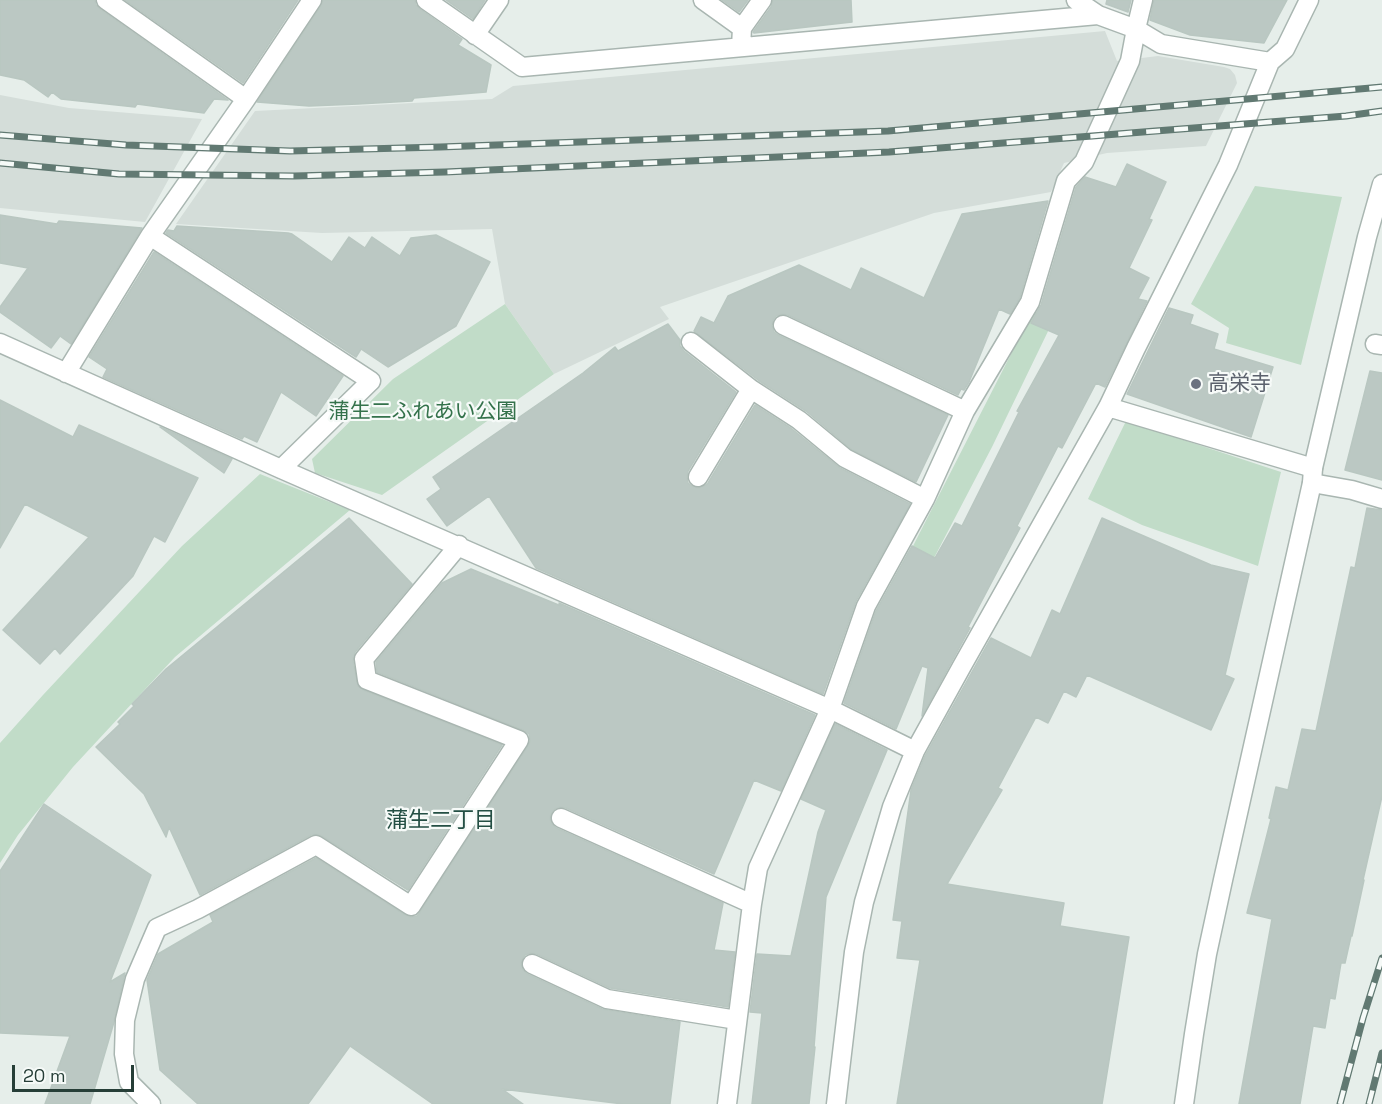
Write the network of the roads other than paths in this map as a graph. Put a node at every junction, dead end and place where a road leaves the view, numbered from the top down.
1 (106, 0) edge
2 (312, 0) edge
3 (426, 0) edge
4 (499, 0) edge
5 (703, 0) edge
6 (762, 0) edge
7 (1076, 0) edge
8 (1143, 0) edge
9 (1309, 0) edge
10 (1098, 15) junction
11 (742, 28) junction
12 (1136, 29) junction
13 (475, 35) junction
14 (741, 47) junction
15 (1270, 62) junction
16 (246, 99) junction
17 (1382, 184) edge
18 (150, 236) junction
19 (783, 325) dead end
20 (691, 342) dead end
21 (0, 343) edge
22 (66, 373) junction
23 (751, 389) junction
24 (1108, 407) junction
25 (965, 411) junction
26 (281, 469) junction
27 (1312, 475) junction
28 (698, 477) dead end
29 (925, 499) junction
30 (1382, 499) edge
31 (459, 545) junction
32 (830, 708) junction
33 (915, 752) junction
34 (561, 818) dead end
35 (752, 904) junction
36 (532, 964) dead end
37 (737, 1020) junction
38 (151, 1104) edge
39 (727, 1104) edge
40 (836, 1104) edge
41 (1184, 1104) edge

1 - 16 street
2 - 16 street
3 - 13 street
4 - 13 street
5 - 11 street
6 - 11 street
7 - 10 street
8 - 12 street
9 - 15 street
10 - 12 street
10 - 14 street
11 - 14 street
12 - 15 street
12 - 25 street
13 - 14 street
15 - 24 street
16 - 18 street
17 - 27 street
18 - 22 street
18 - 26 street
19 - 25 street
20 - 23 street
21 - 22 street
22 - 26 street
23 - 28 street
23 - 29 street
24 - 27 street
24 - 33 street
25 - 29 street
26 - 31 street
27 - 30 street
27 - 41 street
29 - 32 street
31 - 32 street
31 - 38 street
32 - 33 street
32 - 35 street
33 - 40 street
34 - 35 street
35 - 37 street
36 - 37 street
37 - 39 street

